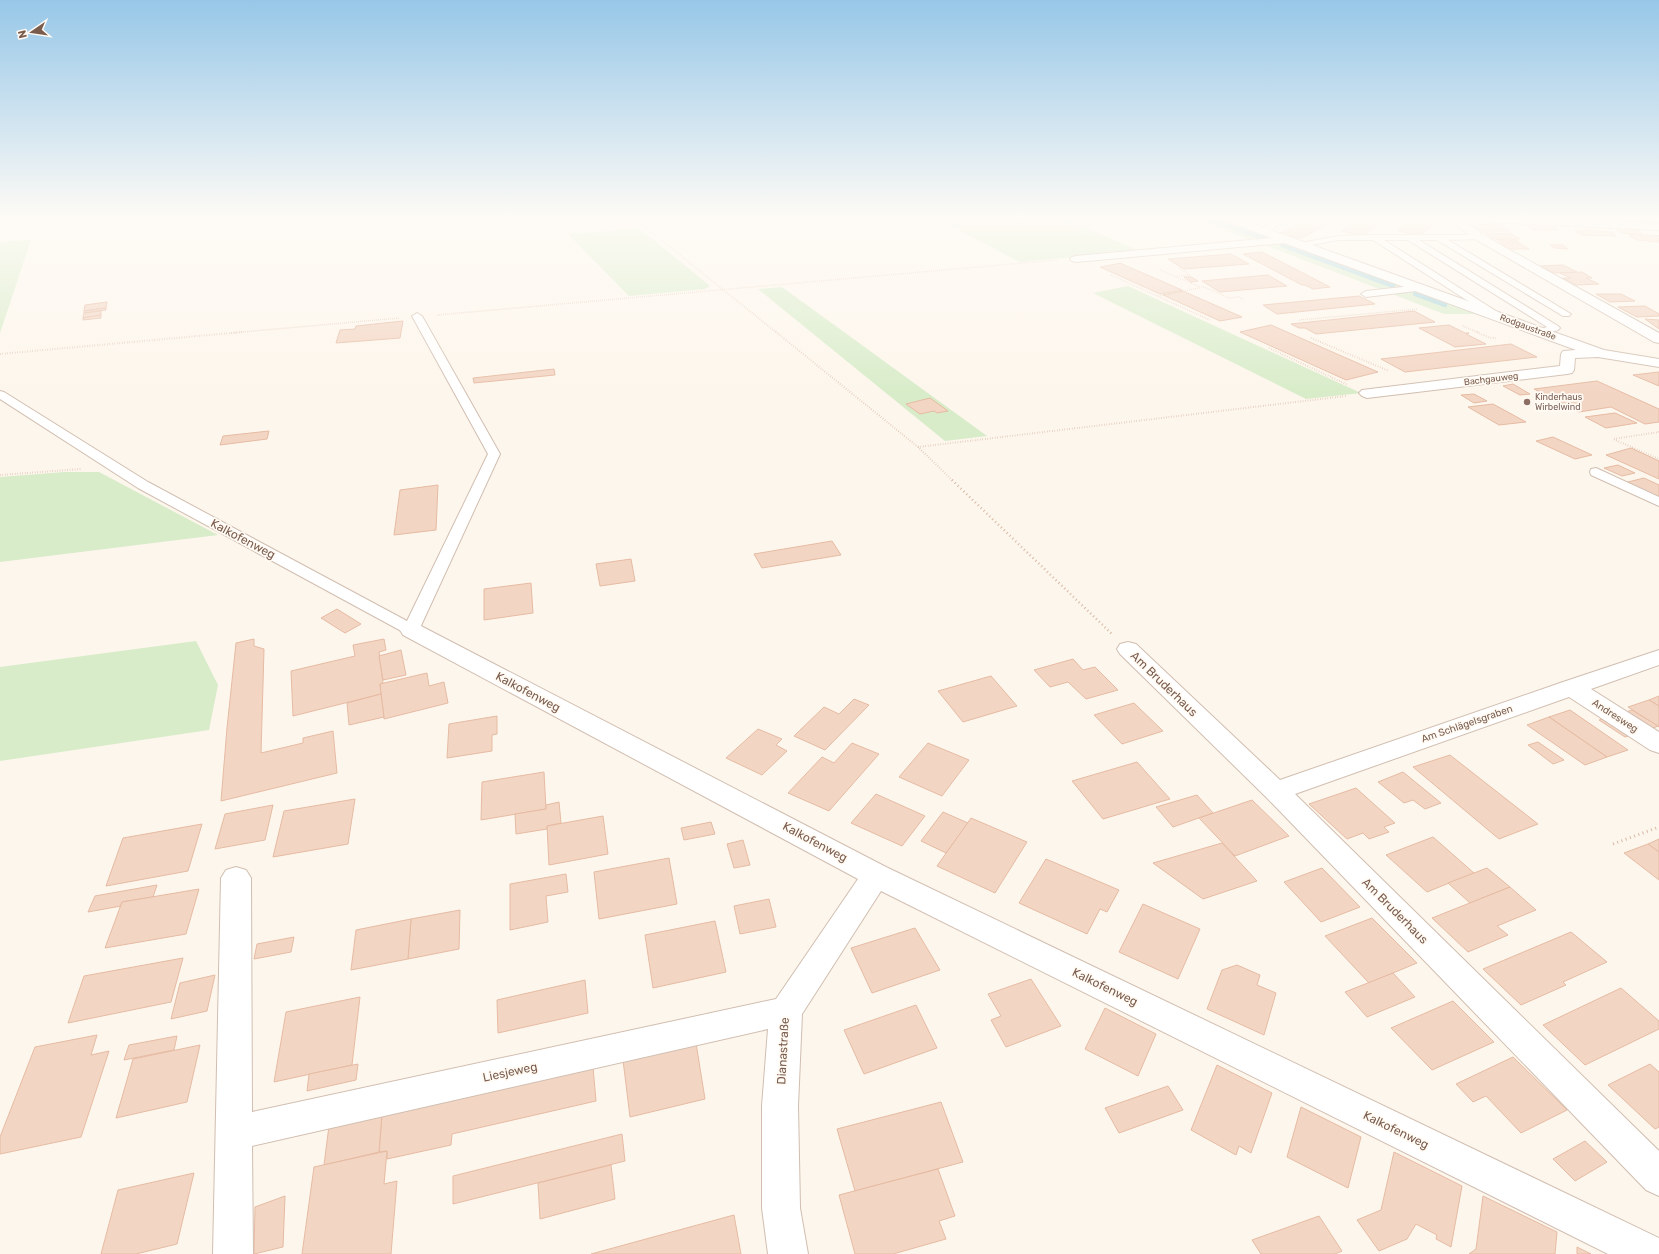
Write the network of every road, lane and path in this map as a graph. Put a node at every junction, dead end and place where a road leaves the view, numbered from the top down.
1 (706, 278) edge
2 (856, 278) edge
3 (1117, 278) edge
4 (1179, 278) edge
5 (1392, 278) edge
6 (1436, 278) edge
7 (1474, 278) edge
8 (1505, 278) edge
9 (1551, 278) edge
10 (1201, 288) junction
11 (1421, 288) junction
12 (720, 289) junction
13 (1366, 294) dead end
14 (1158, 296) junction
15 (1244, 300) dead end
16 (1422, 308) dead end
17 (1566, 314) dead end
18 (1496, 315) junction
19 (418, 316) junction
20 (1210, 320) dead end
21 (1299, 320) dead end
22 (1542, 332) junction
23 (1311, 338) dead end
24 (1659, 339) edge
25 (1269, 348) dead end
26 (0, 354) edge
27 (1601, 354) junction
28 (1659, 363) edge
29 (1424, 386) junction
30 (1367, 393) junction
31 (0, 394) edge
32 (1659, 432) edge
33 (918, 448) junction
34 (1659, 459) edge
35 (108, 462) junction
36 (1596, 472) dead end
37 (0, 476) edge
38 (1659, 502) edge
39 (411, 630) junction
40 (1128, 649) joint
41 (1659, 657) edge
42 (1572, 687) junction
43 (1659, 744) edge
44 (1276, 791) junction
45 (1659, 826) edge
46 (1613, 844) dead end
47 (876, 875) junction
48 (236, 878) dead end
49 (786, 1011) junction
50 (234, 1132) junction
51 (1658, 1175) edge
52 (232, 1254) edge
53 (788, 1254) edge
54 (1650, 1254) edge

1 - 12 path
2 - 12 path
3 - 14 path
4 - 10 path
5 - 11 street, Rodgaustraße
6 - 18 lane
7 - 22 lane
8 - 17 lane
9 - 24 street
10 - 14 path
10 - 15 path
11 - 13 lane
11 - 18 street, Rodgaustraße
12 - 19 path
12 - 33 path
14 - 20 path
16 - 21 path
18 - 22 street, Rodgaustraße
19 - 26 path
19 - 39 lane
22 - 27 street, Rodgaustraße
23 - 29 path
25 - 30 path
27 - 28 street, Rodgaustraße
27 - 29 street, Bachgauweg
29 - 30 street, Bachgauweg
30 - 33 path
31 - 35 lane, Kalkofenweg
32 - 34 path
33 - 40 path
35 - 37 path
35 - 39 lane, Kalkofenweg
36 - 38 lane
39 - 47 street, Kalkofenweg
40 - 44 street, Am Bruderhaus
41 - 42 street, Am Schlägelsgraben
42 - 43 street, Andresweg
42 - 44 street, Am Schlägelsgraben
44 - 51 street, Am Bruderhaus
45 - 46 path
47 - 49 street, Dianastraße
47 - 54 street, Kalkofenweg
48 - 50 street
49 - 50 street, Liesjeweg
49 - 53 street, Dianastraße
50 - 52 street

